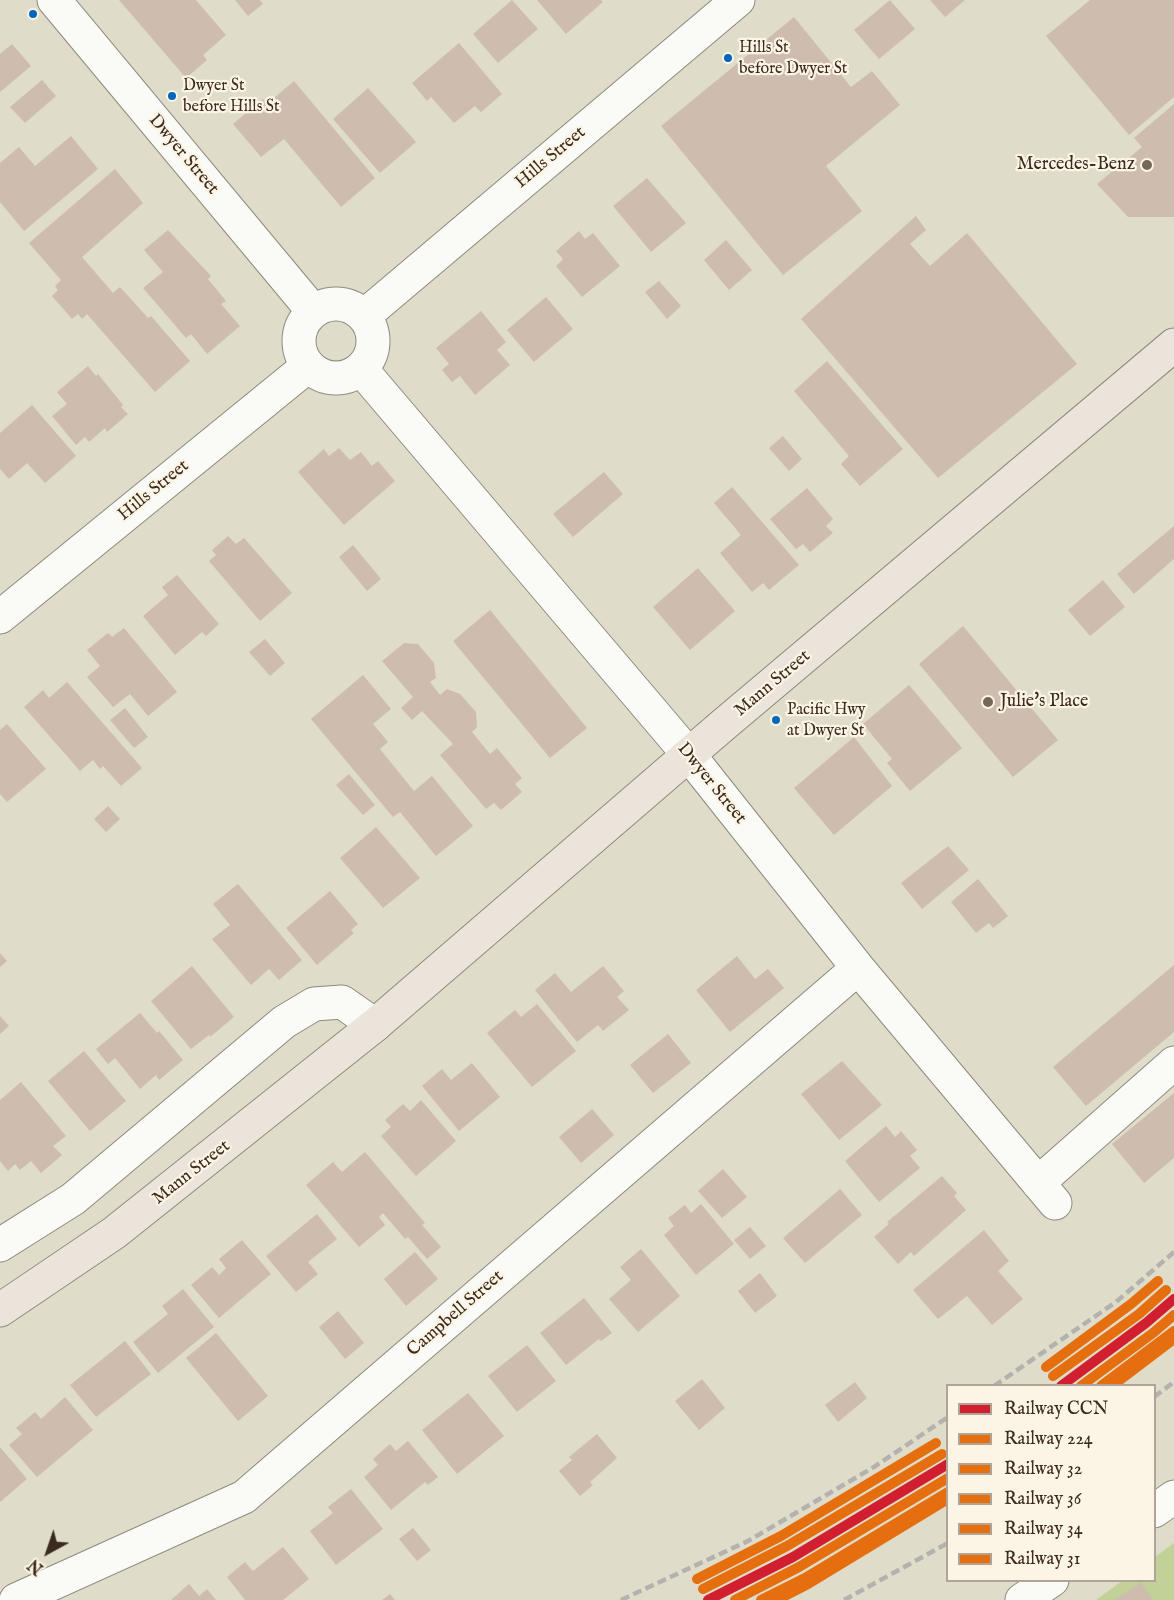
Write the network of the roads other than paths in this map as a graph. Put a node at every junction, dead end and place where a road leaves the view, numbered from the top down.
1 (54, 0) edge
2 (738, 0) edge
3 (313, 311) junction
4 (364, 316) junction
5 (1174, 345) edge
6 (308, 366) junction
7 (361, 369) junction
8 (0, 616) edge
9 (689, 755) junction
10 (858, 968) junction
11 (375, 1025) junction
12 (1174, 1063) edge
13 (0, 1245) edge
14 (0, 1310) edge
15 (1174, 1497) edge
16 (1156, 1510) edge
17 (1050, 1582) edge
18 (16, 1600) edge
19 (1022, 1600) edge

1 - 3 street, Dwyer Street
2 - 4 street, Hills Street
3 - 4 street
3 - 6 street
4 - 7 street
5 - 9 main road, Mann Street
6 - 7 street
6 - 8 street, Hills Street
7 - 9 street, Dwyer Street
9 - 10 street, Dwyer Street
9 - 11 main road, Mann Street
10 - 12 street, Dwyer Street
10 - 18 street, Campbell Street
11 - 13 street
11 - 14 main road, Mann Street
15 - 16 street
17 - 19 street

